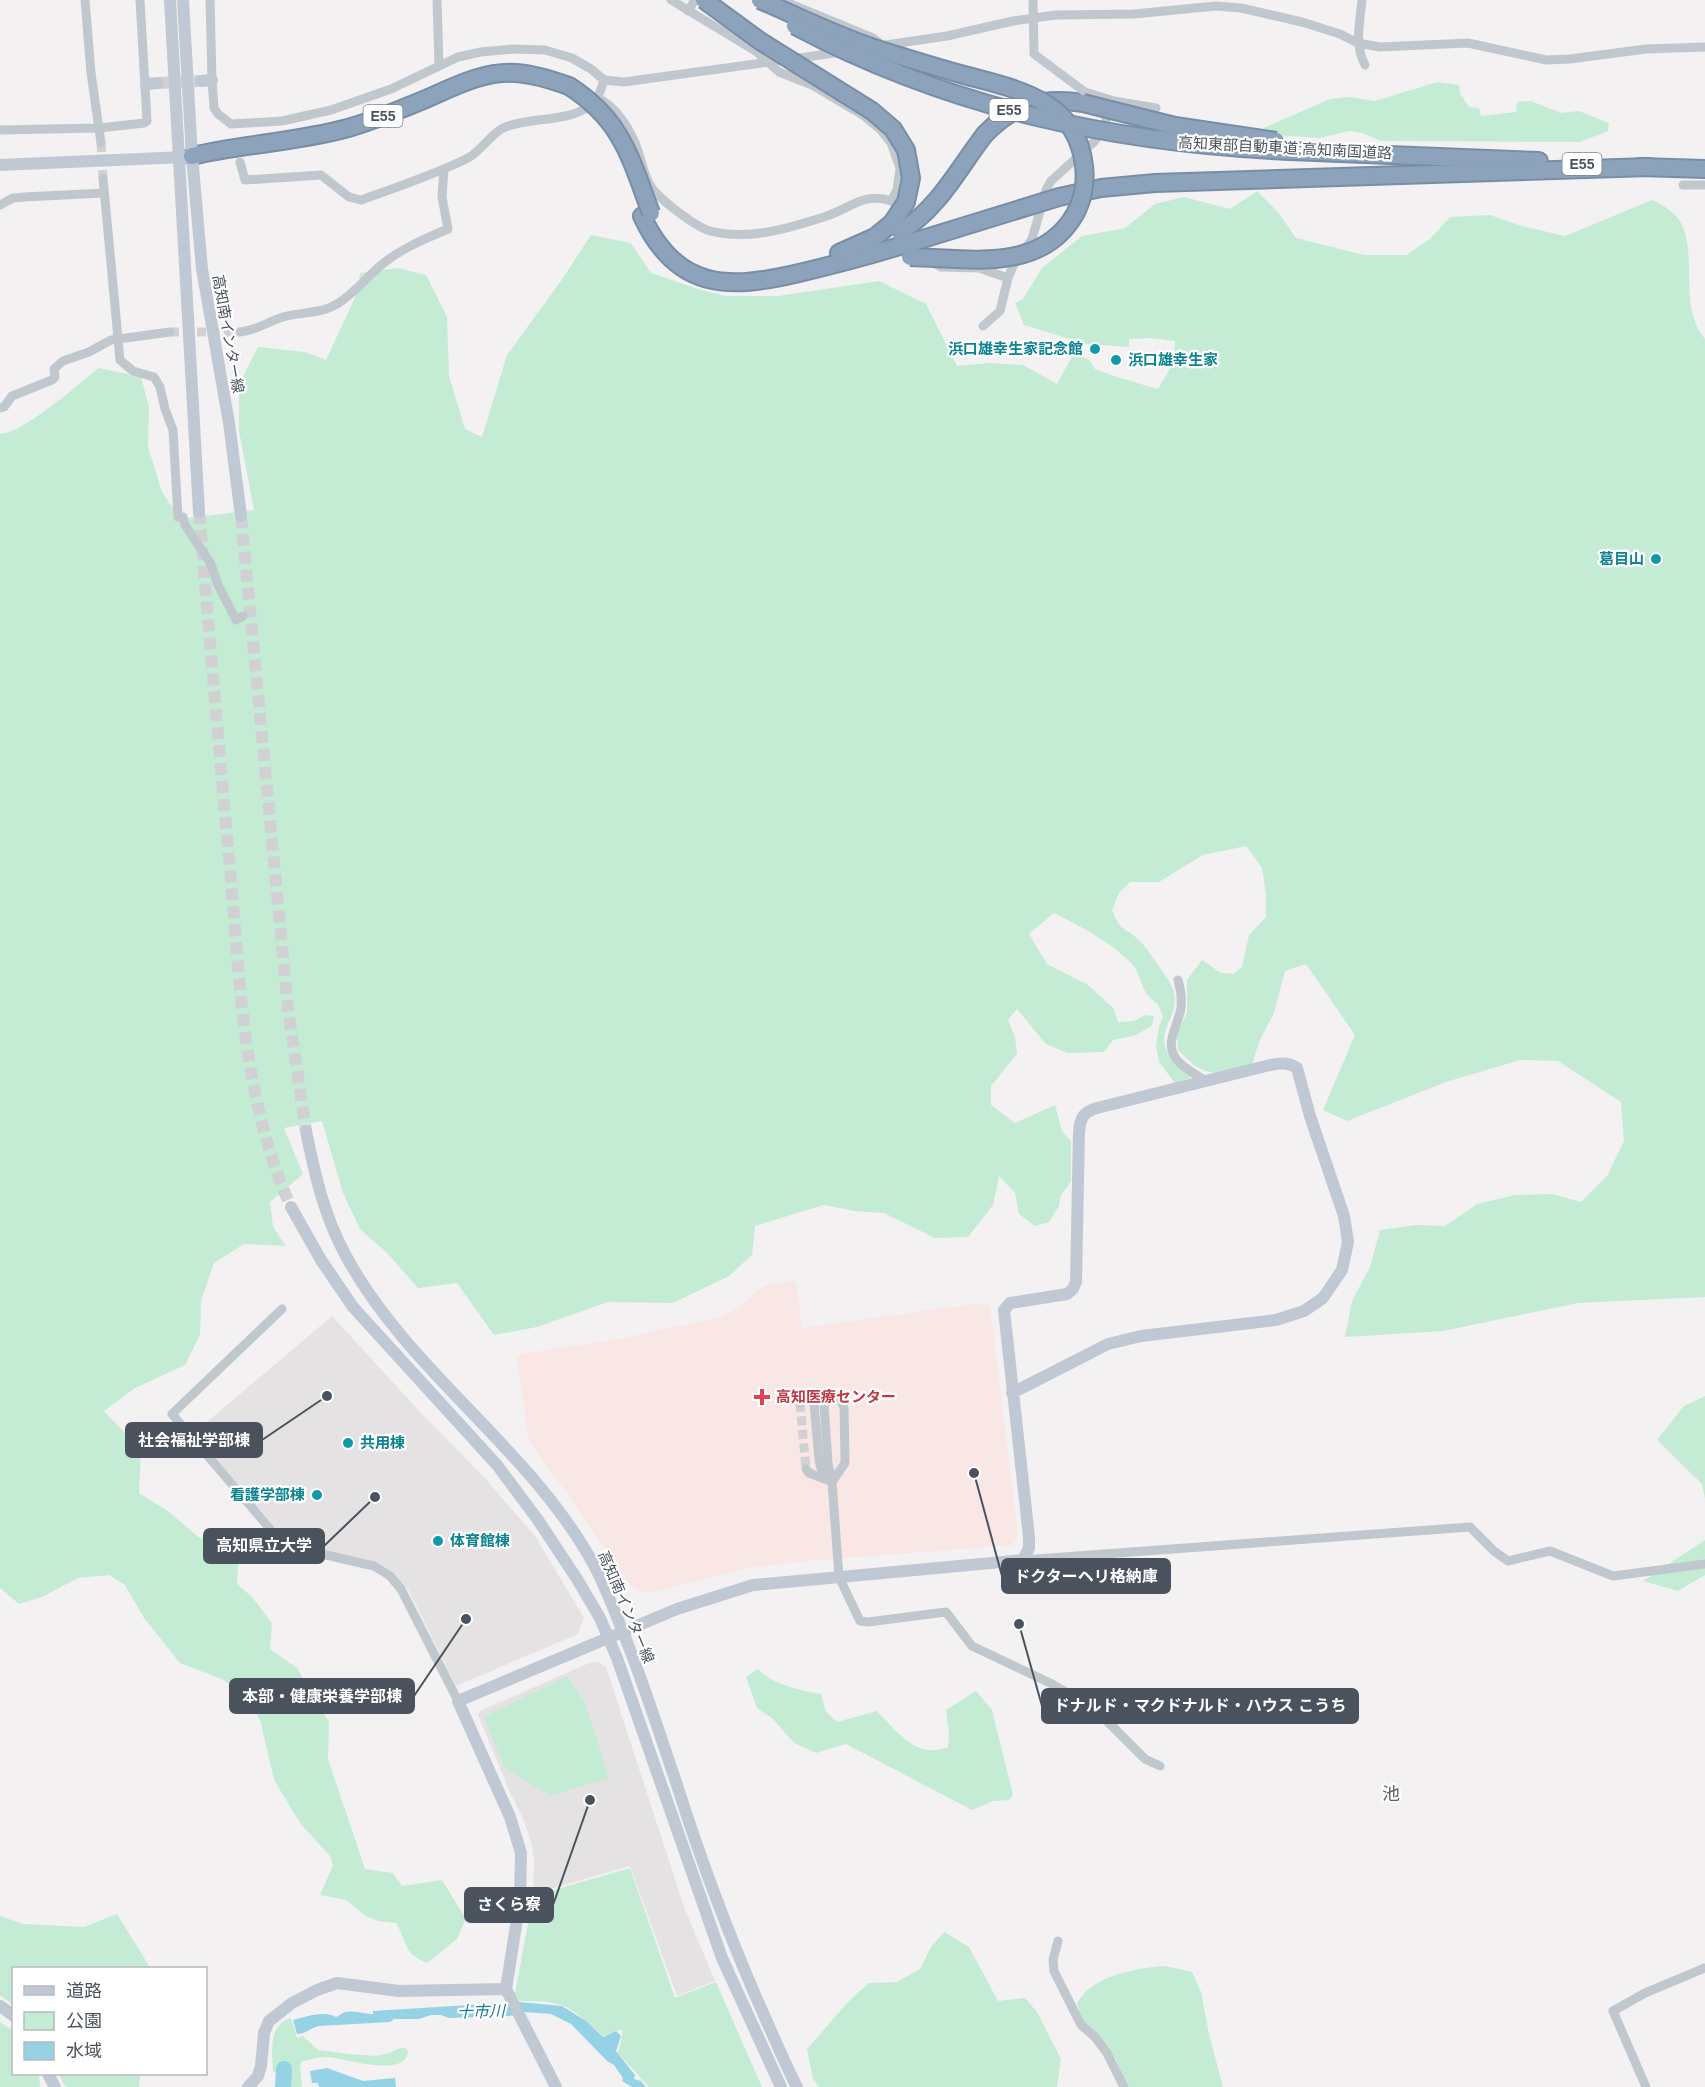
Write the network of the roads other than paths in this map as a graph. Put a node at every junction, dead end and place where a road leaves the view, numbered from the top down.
1 (85, 0) edge
2 (140, 0) edge
3 (170, 0) edge
4 (183, 0) edge
5 (210, 0) edge
6 (437, 0) edge
7 (671, 0) edge
8 (695, 0) edge
9 (704, 0) edge
10 (747, 0) edge
11 (760, 0) edge
12 (781, 0) edge
13 (1033, 0) edge
14 (1362, 0) edge
15 (688, 11) junction
16 (1034, 18) junction
17 (1358, 43) junction
18 (882, 45) junction
19 (1705, 47) edge
20 (769, 63) junction
21 (1365, 65) dead end
22 (439, 66) junction
23 (604, 80) junction
24 (597, 98) junction
25 (1114, 101) junction
26 (1155, 108) dead end
27 (100, 128) junction
28 (0, 130) edge
29 (101, 142) tunnel mouth
30 (1290, 147) junction
31 (184, 157) junction
32 (240, 162) dead end
33 (0, 165) edge
34 (1650, 167) junction
35 (444, 169) junction
36 (1705, 169) edge
37 (103, 178) tunnel mouth
38 (1683, 185) dead end
39 (1705, 185) edge
40 (104, 193) junction
41 (891, 201) junction
42 (0, 205) edge
43 (646, 214) junction
44 (901, 239) junction
45 (1008, 278) junction
46 (983, 326) dead end
47 (170, 332) tunnel mouth
48 (240, 332) tunnel mouth
49 (117, 339) junction
50 (0, 408) edge
51 (199, 512) tunnel mouth
52 (241, 516) tunnel mouth
53 (243, 616) dead end
54 (1178, 980) dead end
55 (1206, 1081) junction
56 (306, 1131) tunnel mouth
57 (291, 1207) tunnel mouth
58 (282, 1309) dead end
59 (818, 1392) junction
60 (829, 1393) junction
61 (1012, 1393) junction
62 (800, 1403) dead end
63 (806, 1469) dead end
64 (832, 1482) junction
65 (1023, 1560) junction
66 (1705, 1564) edge
67 (839, 1577) junction
68 (623, 1633) junction
69 (608, 1639) junction
70 (458, 1701) junction
71 (1160, 1766) dead end
72 (1058, 1941) dead end
73 (1705, 1968) edge
74 (507, 1992) junction
75 (248, 2087) edge
76 (556, 2087) edge
77 (781, 2087) edge
78 (797, 2087) edge
79 (1124, 2087) edge
80 (1646, 2087) edge

1 - 27 street
2 - 27 street
3 - 31 main road, 高知南インター線
4 - 31 main road, 高知南インター線
5 - 22 street
6 - 22 street
7 - 15 street
8 - 15 street
9 - 44 highway, bridge
10 - 30 highway, 高知東部自動車道;高知南国道路 / E55, bridge
11 - 44 highway, bridge
12 - 18 street
13 - 16 street
14 - 17 street
15 - 20 street
16 - 17 street
16 - 18 street
16 - 25 street
17 - 19 street
17 - 21 street
18 - 20 street
20 - 23 street
20 - 41 street
22 - 23 street
23 - 24 street
24 - 35 street
24 - 41 street
25 - 26 street
25 - 45 street
27 - 28 street
27 - 29 street
30 - 34 highway, E55
30 - 44 highway, bridge
31 - 33 main road
31 - 43 highway, E55
31 - 51 main road, 高知南インター線
31 - 52 main road, 高知南インター線
32 - 35 street
34 - 36 highway, E55
34 - 44 highway, bridge
35 - 48 street
37 - 40 street
38 - 39 street
40 - 42 street
40 - 49 street
41 - 45 street
43 - 44 highway
43 - 44 highway
45 - 46 street
47 - 49 street
49 - 50 street
49 - 53 street
54 - 55 street
55 - 61 main road
55 - 61 main road
56 - 68 main road, 高知南インター線
57 - 69 main road, 高知南インター線
58 - 70 street
59 - 60 street
59 - 62 street
59 - 64 street
60 - 64 street
60 - 64 street
61 - 65 main road
63 - 64 street
64 - 67 street
65 - 66 street
65 - 67 main road
67 - 68 main road
67 - 71 street
68 - 69 main road
68 - 78 main road, 高知南インター線
69 - 70 main road
69 - 77 main road, 高知南インター線
70 - 74 main road
72 - 79 street
73 - 80 street
74 - 75 main road
74 - 76 main road

